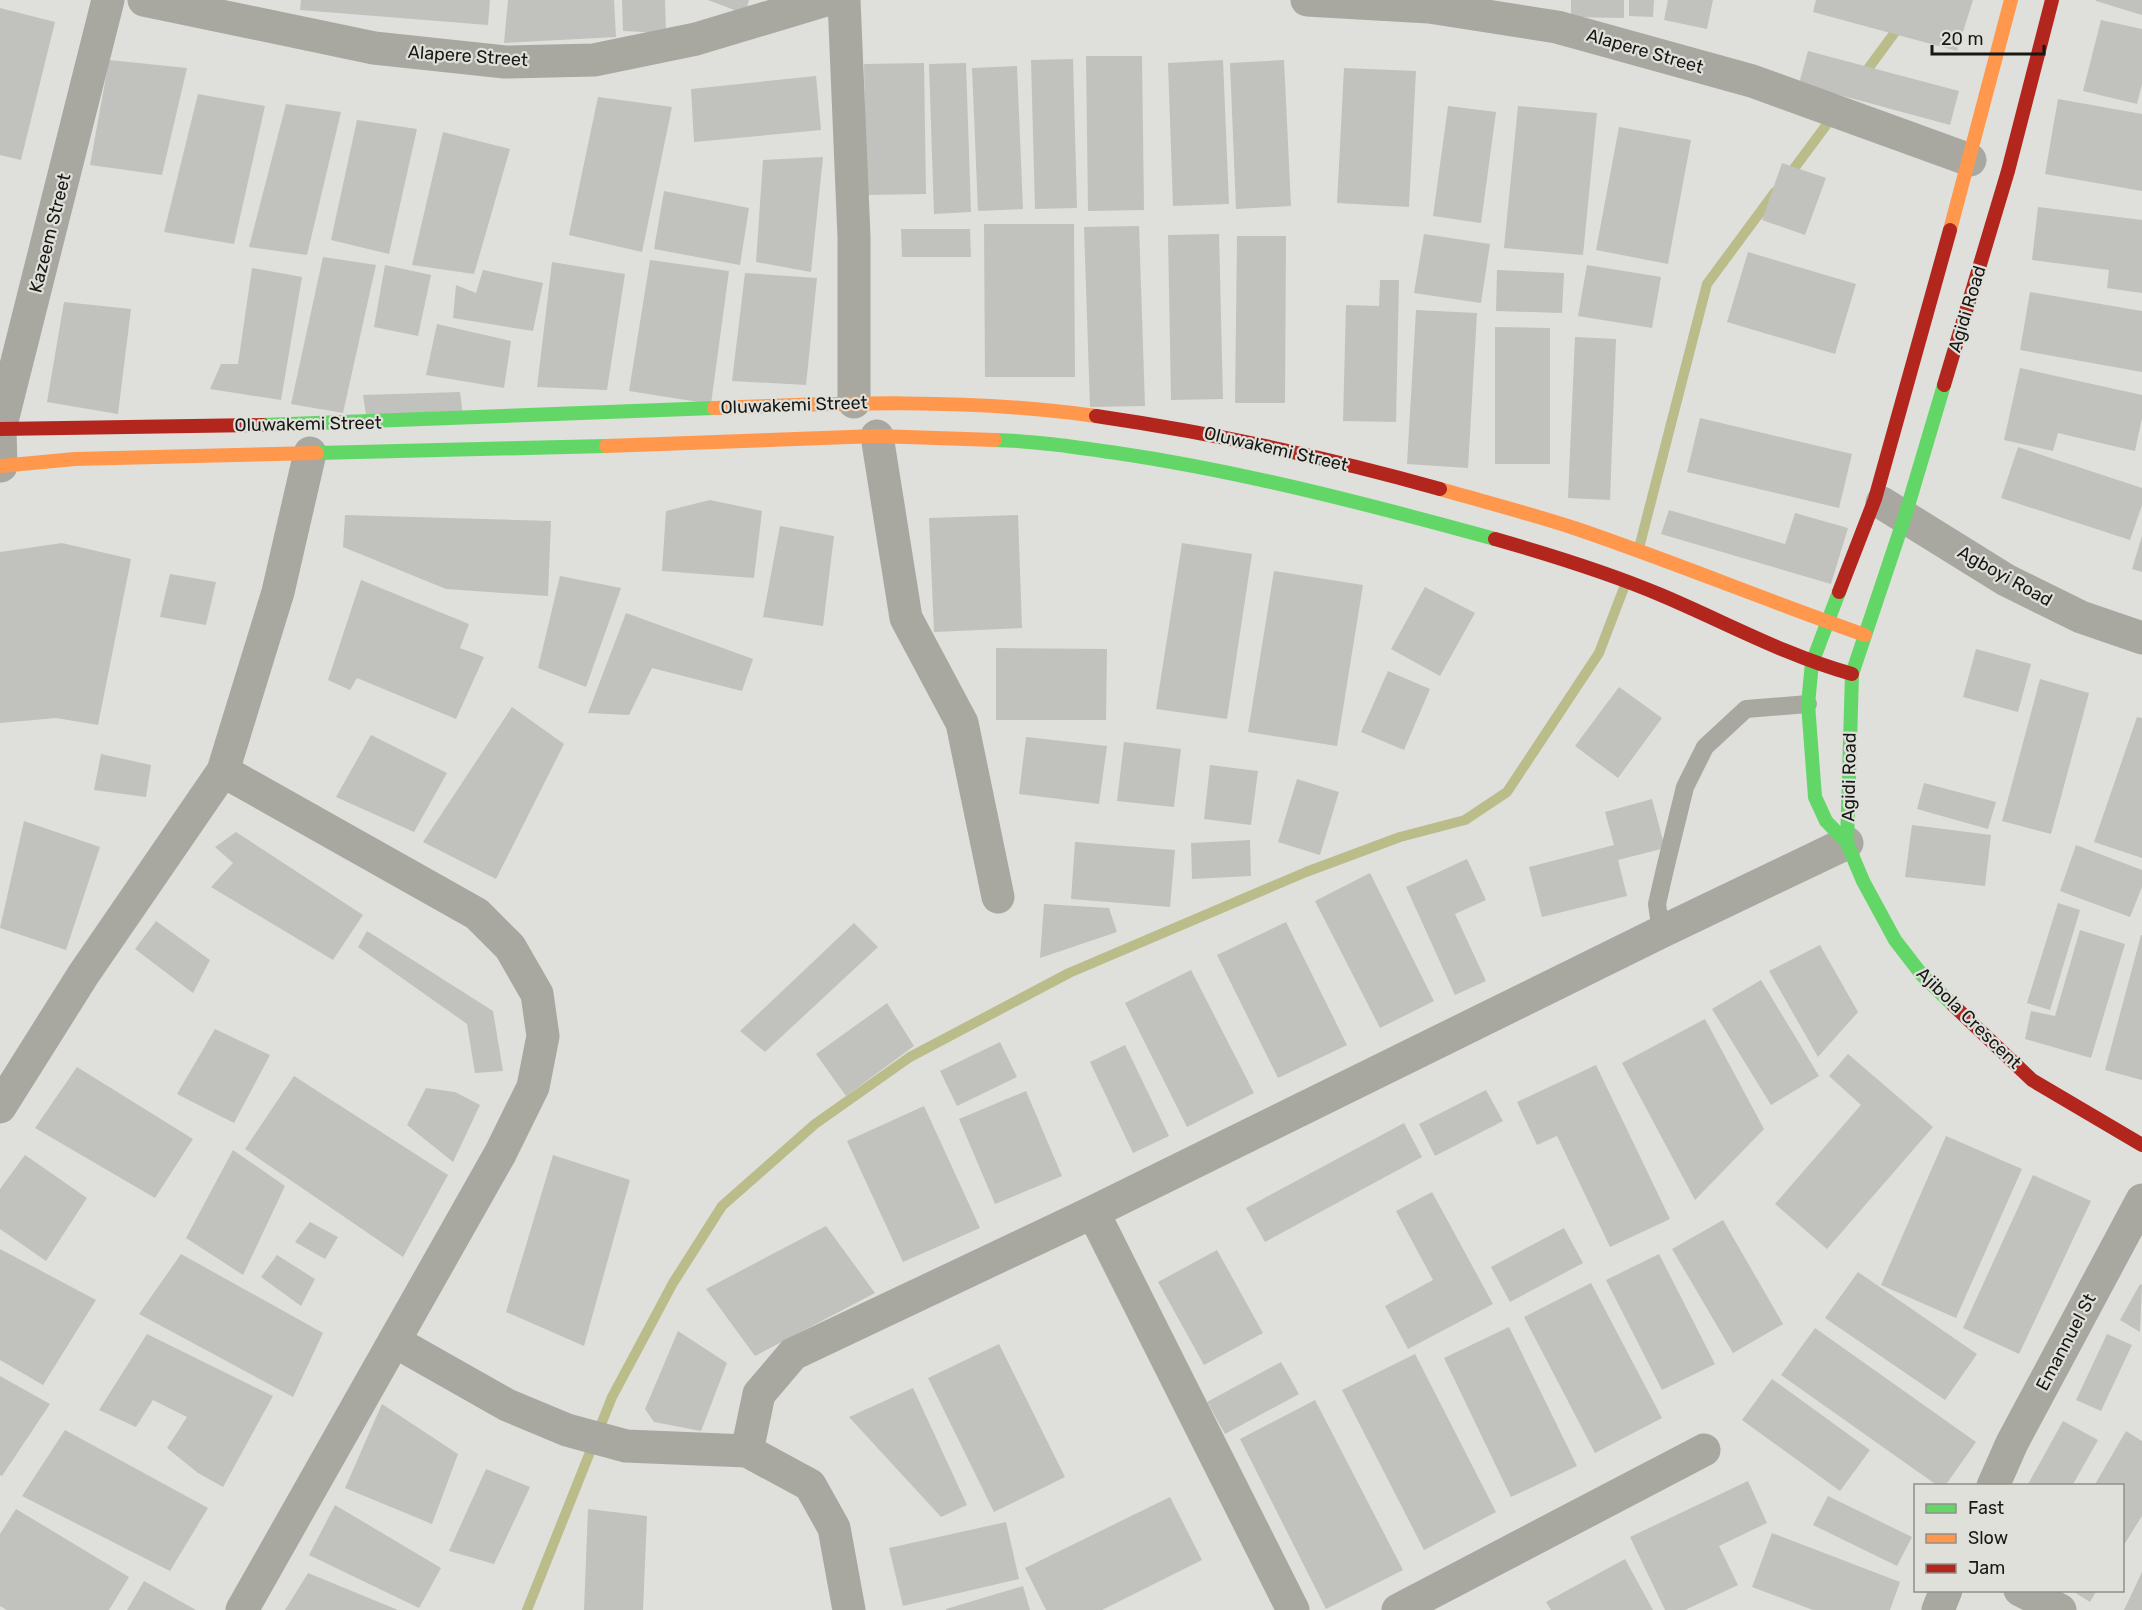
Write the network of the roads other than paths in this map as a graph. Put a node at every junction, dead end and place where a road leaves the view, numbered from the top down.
1 (108, 0) edge
2 (144, 0) edge
3 (826, 0) edge
4 (844, 0) edge
5 (1306, 0) edge
6 (2011, 0) edge
7 (2052, 0) edge
8 (1970, 160) junction
9 (854, 402) junction
10 (0, 429) edge
11 (877, 436) junction
12 (310, 453) junction
13 (1, 466) edge
14 (1875, 499) junction
15 (1905, 516) junction
16 (1827, 623) junction
17 (1865, 634) junction
18 (2142, 638) edge
19 (1812, 663) junction
20 (1852, 674) junction
21 (1808, 704) junction
22 (223, 771) junction
23 (1847, 843) junction
24 (998, 897) dead end
25 (1661, 932) junction
26 (0, 1107) edge
27 (2142, 1145) edge
28 (2142, 1200) edge
29 (1093, 1212) junction
30 (394, 1341) junction
31 (1704, 1450) dead end
32 (747, 1451) junction
33 (1993, 1484) edge
34 (1945, 1592) edge
35 (2024, 1592) edge
36 (242, 1610) edge
37 (849, 1610) edge
38 (1293, 1610) edge
39 (1398, 1610) edge
40 (1938, 1610) edge
41 (2060, 1610) edge

1 - 10 street, Kazeem Street
2 - 3 street, Alapere Street
4 - 9 street
5 - 8 street, Alapere Street
6 - 8 street, Agidi Road
7 - 15 street, Agidi Road
8 - 14 street, Agidi Road
9 - 10 street, Oluwakemi Street
9 - 16 street, Oluwakemi Street
10 - 13 street, Kazeem Street
11 - 12 street, Oluwakemi Street
11 - 19 street, Oluwakemi Street
11 - 24 street
12 - 13 street, Oluwakemi Street
12 - 22 street
14 - 15 street, Agboyi Road
14 - 16 street, Agidi Road
15 - 17 street, Agidi Road
15 - 18 street, Agboyi Road
16 - 17 street, Oluwakemi Street
16 - 19 street, Agidi Road
17 - 20 street, Agidi Road
19 - 20 street, Oluwakemi Street
19 - 21 street, Agidi Road
20 - 23 street, Agidi Road
21 - 23 street, Agidi Road
21 - 25 lane
22 - 26 street
22 - 30 street
23 - 25 street
23 - 27 street, Ajibola Crescent
25 - 29 street
28 - 33 street, Emannuel St
29 - 32 street
29 - 38 street
30 - 32 street
30 - 36 street
31 - 39 street
32 - 37 street
34 - 40 street
35 - 41 street

